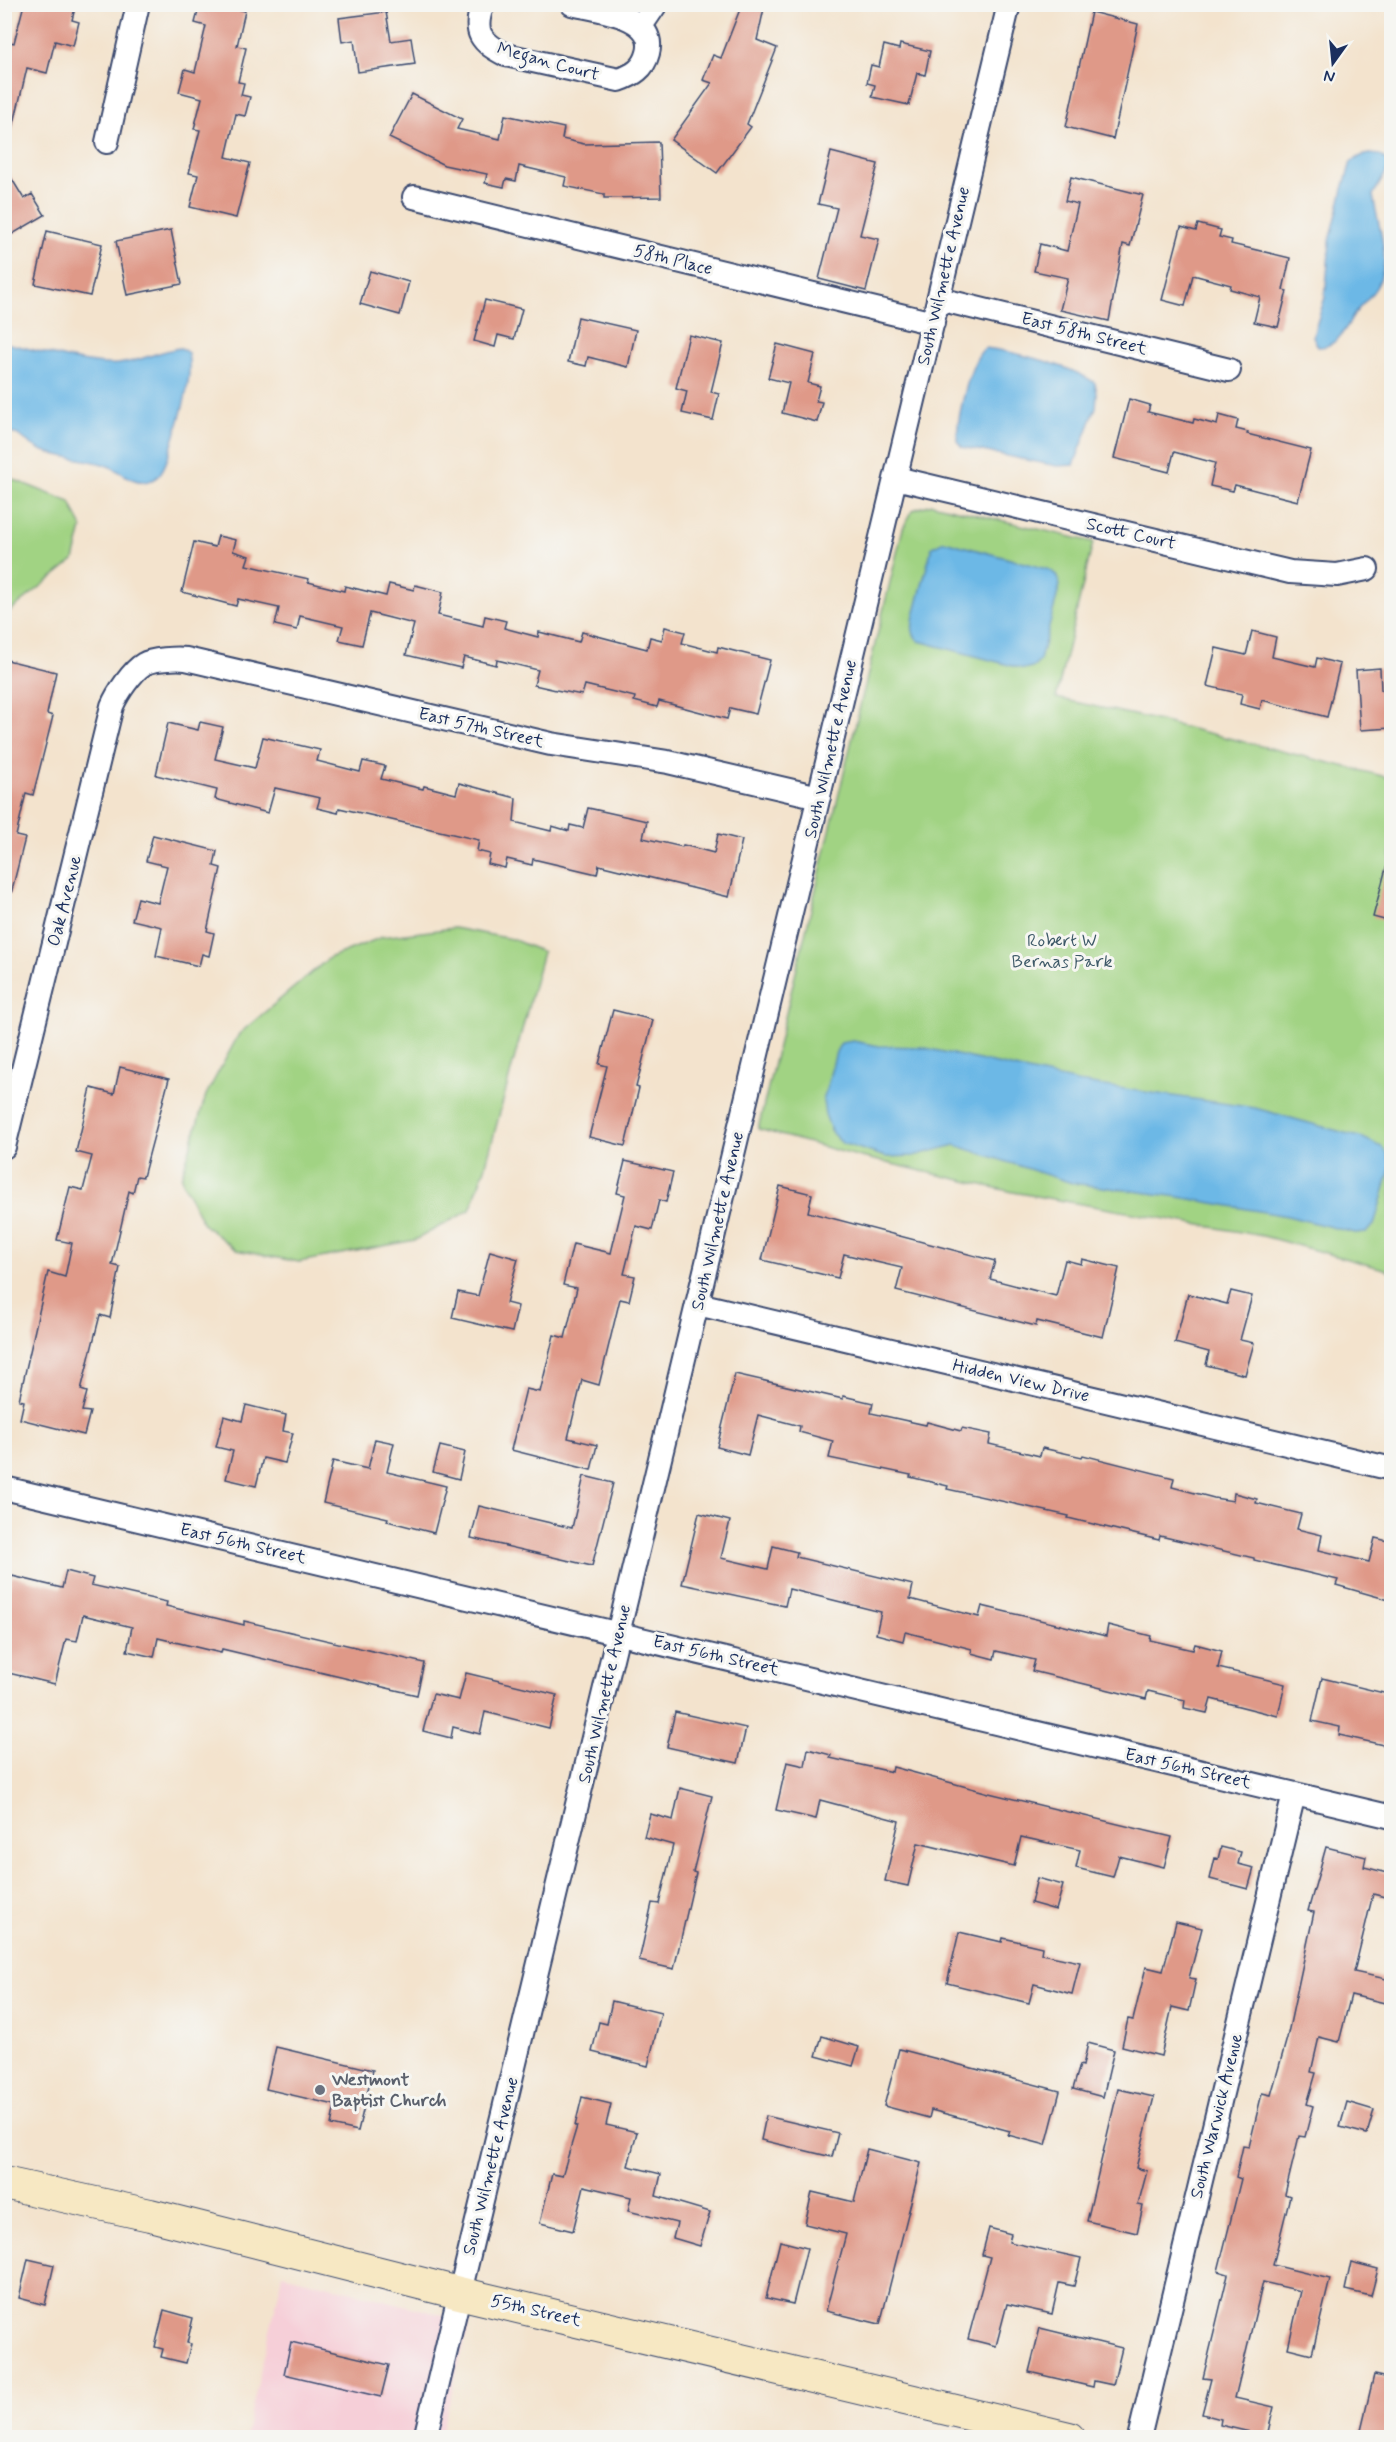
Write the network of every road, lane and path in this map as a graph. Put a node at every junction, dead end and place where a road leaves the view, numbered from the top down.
1 (138, 4) edge
2 (483, 4) edge
3 (572, 4) edge
4 (656, 4) edge
5 (1009, 4) edge
6 (641, 26) junction
7 (107, 142) dead end
8 (414, 197) dead end
9 (939, 299) junction
10 (933, 323) junction
11 (1229, 370) dead end
12 (896, 478) junction
13 (1367, 569) dead end
14 (144, 664) joint
15 (819, 797) junction
16 (4, 1147) edge
17 (698, 1304) junction
18 (1392, 1469) edge
19 (4, 1488) edge
20 (619, 1634) junction
21 (1294, 1794) junction
22 (1392, 1817) edge
23 (4, 2183) edge
24 (459, 2293) junction
25 (1023, 2432) edge
26 (425, 2438) edge
27 (1069, 2438) edge
28 (1139, 2438) edge

1 - 7 street
2 - 6 street, Megan Court
3 - 6 street
4 - 6 street
5 - 9 street, South Wilmette Avenue
8 - 10 street, 58th Place
9 - 10 street, South Wilmette Avenue
9 - 11 street, East 58th Street
10 - 12 street, South Wilmette Avenue
12 - 13 street, Scott Court
12 - 15 street, South Wilmette Avenue
14 - 15 street, East 57th Street
14 - 16 street, Oak Avenue
15 - 17 street, South Wilmette Avenue
17 - 18 street, Hidden View Drive
17 - 20 street, South Wilmette Avenue
19 - 20 street, East 56th Street
20 - 21 street, East 56th Street
20 - 24 street, South Wilmette Avenue
21 - 22 street, East 56th Street
21 - 28 street, South Warwick Avenue
23 - 24 main road, 55th Street
24 - 25 main road, 55th Street
24 - 26 street, South Wilmette Avenue
25 - 27 main road, 55th Street

